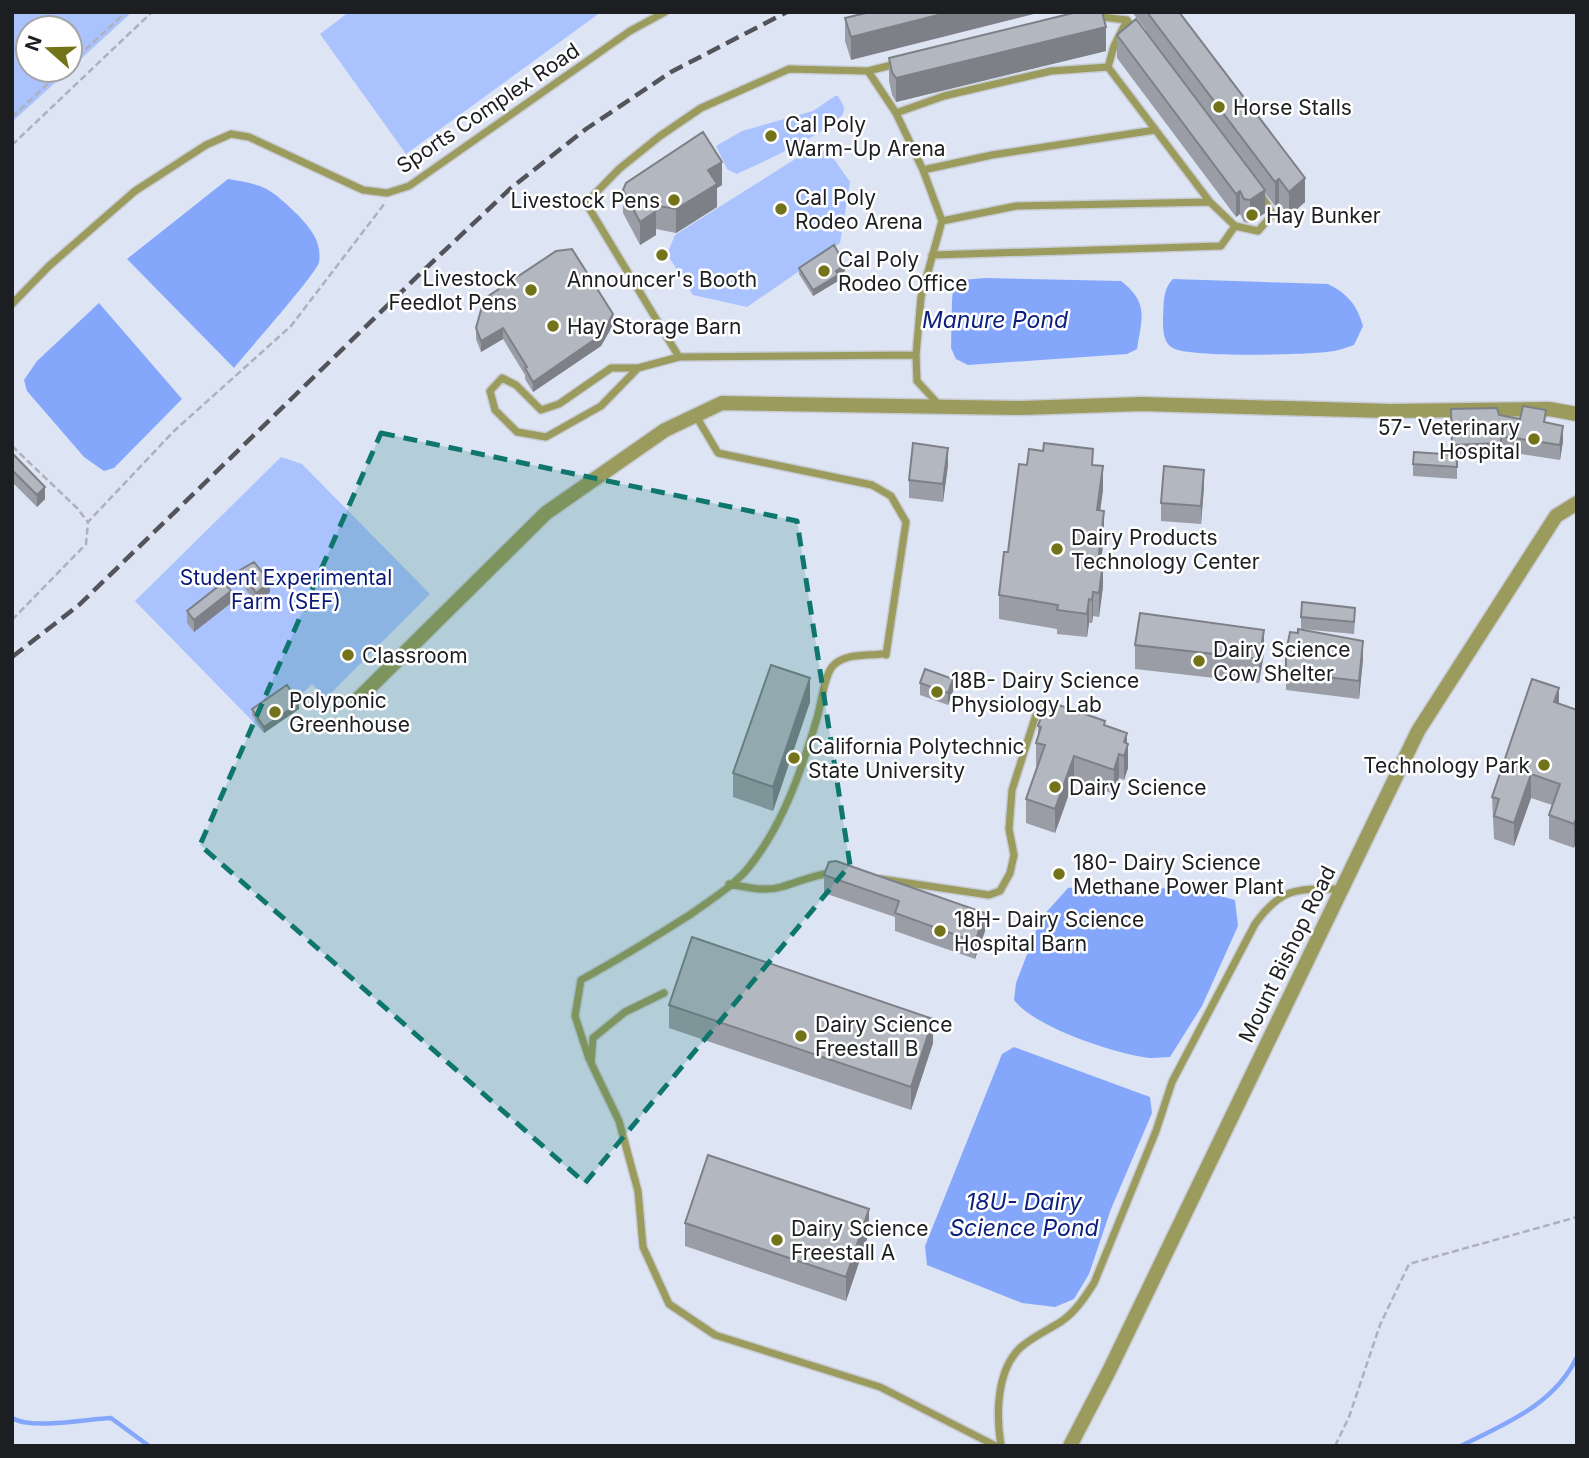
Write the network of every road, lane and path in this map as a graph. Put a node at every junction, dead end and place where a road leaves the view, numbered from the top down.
1 (126, 12) edge
2 (152, 12) edge
3 (665, 12) edge
4 (1089, 20) edge
5 (1127, 20) junction
6 (1143, 41) edge
7 (84, 51) edge
8 (907, 62) edge
9 (1108, 67) junction
10 (868, 71) junction
11 (48, 84) edge
12 (896, 113) junction
13 (12, 117) edge
14 (1155, 130) junction
15 (12, 145) edge
16 (923, 170) junction
17 (1256, 189) edge
18 (387, 193) junction
19 (1210, 202) junction
20 (942, 221) junction
21 (1235, 226) junction
22 (932, 255) junction
23 (12, 304) edge
24 (916, 355) junction
25 (679, 357) junction
26 (638, 368) junction
27 (940, 407) junction
28 (1577, 414) edge
29 (696, 416) junction
30 (12, 446) edge
31 (1577, 503) edge
32 (88, 522) junction
33 (12, 620) edge
34 (356, 701) dead end
35 (1040, 702) dead end
36 (837, 873) edge
37 (878, 878) edge
38 (729, 884) junction
39 (1342, 889) junction
40 (664, 993) dead end
41 (591, 1063) junction
42 (1577, 1217) edge
43 (999, 1446) edge
44 (1070, 1446) edge
45 (1335, 1446) edge

1 - 7 path
2 - 15 path
3 - 18 lane, Sports Complex Road
4 - 5 lane
5 - 6 lane
5 - 9 lane
8 - 10 lane
9 - 12 lane
9 - 14 lane
10 - 12 lane
10 - 25 lane
11 - 13 path
12 - 16 lane
14 - 16 lane
14 - 19 lane
16 - 20 lane
17 - 21 lane
18 - 23 lane, Sports Complex Road
18 - 32 path
19 - 20 lane
19 - 21 lane
20 - 22 lane
21 - 22 lane
22 - 24 lane
24 - 25 lane
24 - 27 lane
25 - 26 lane
26 - 26 lane
27 - 28 street
27 - 29 street
29 - 34 street
29 - 38 lane
30 - 32 path
31 - 39 street, Mount Bishop Road
32 - 33 path
35 - 37 lane
36 - 38 lane
38 - 41 lane
39 - 43 lane
39 - 44 street, Mount Bishop Road
40 - 41 lane
41 - 43 lane
42 - 45 path

